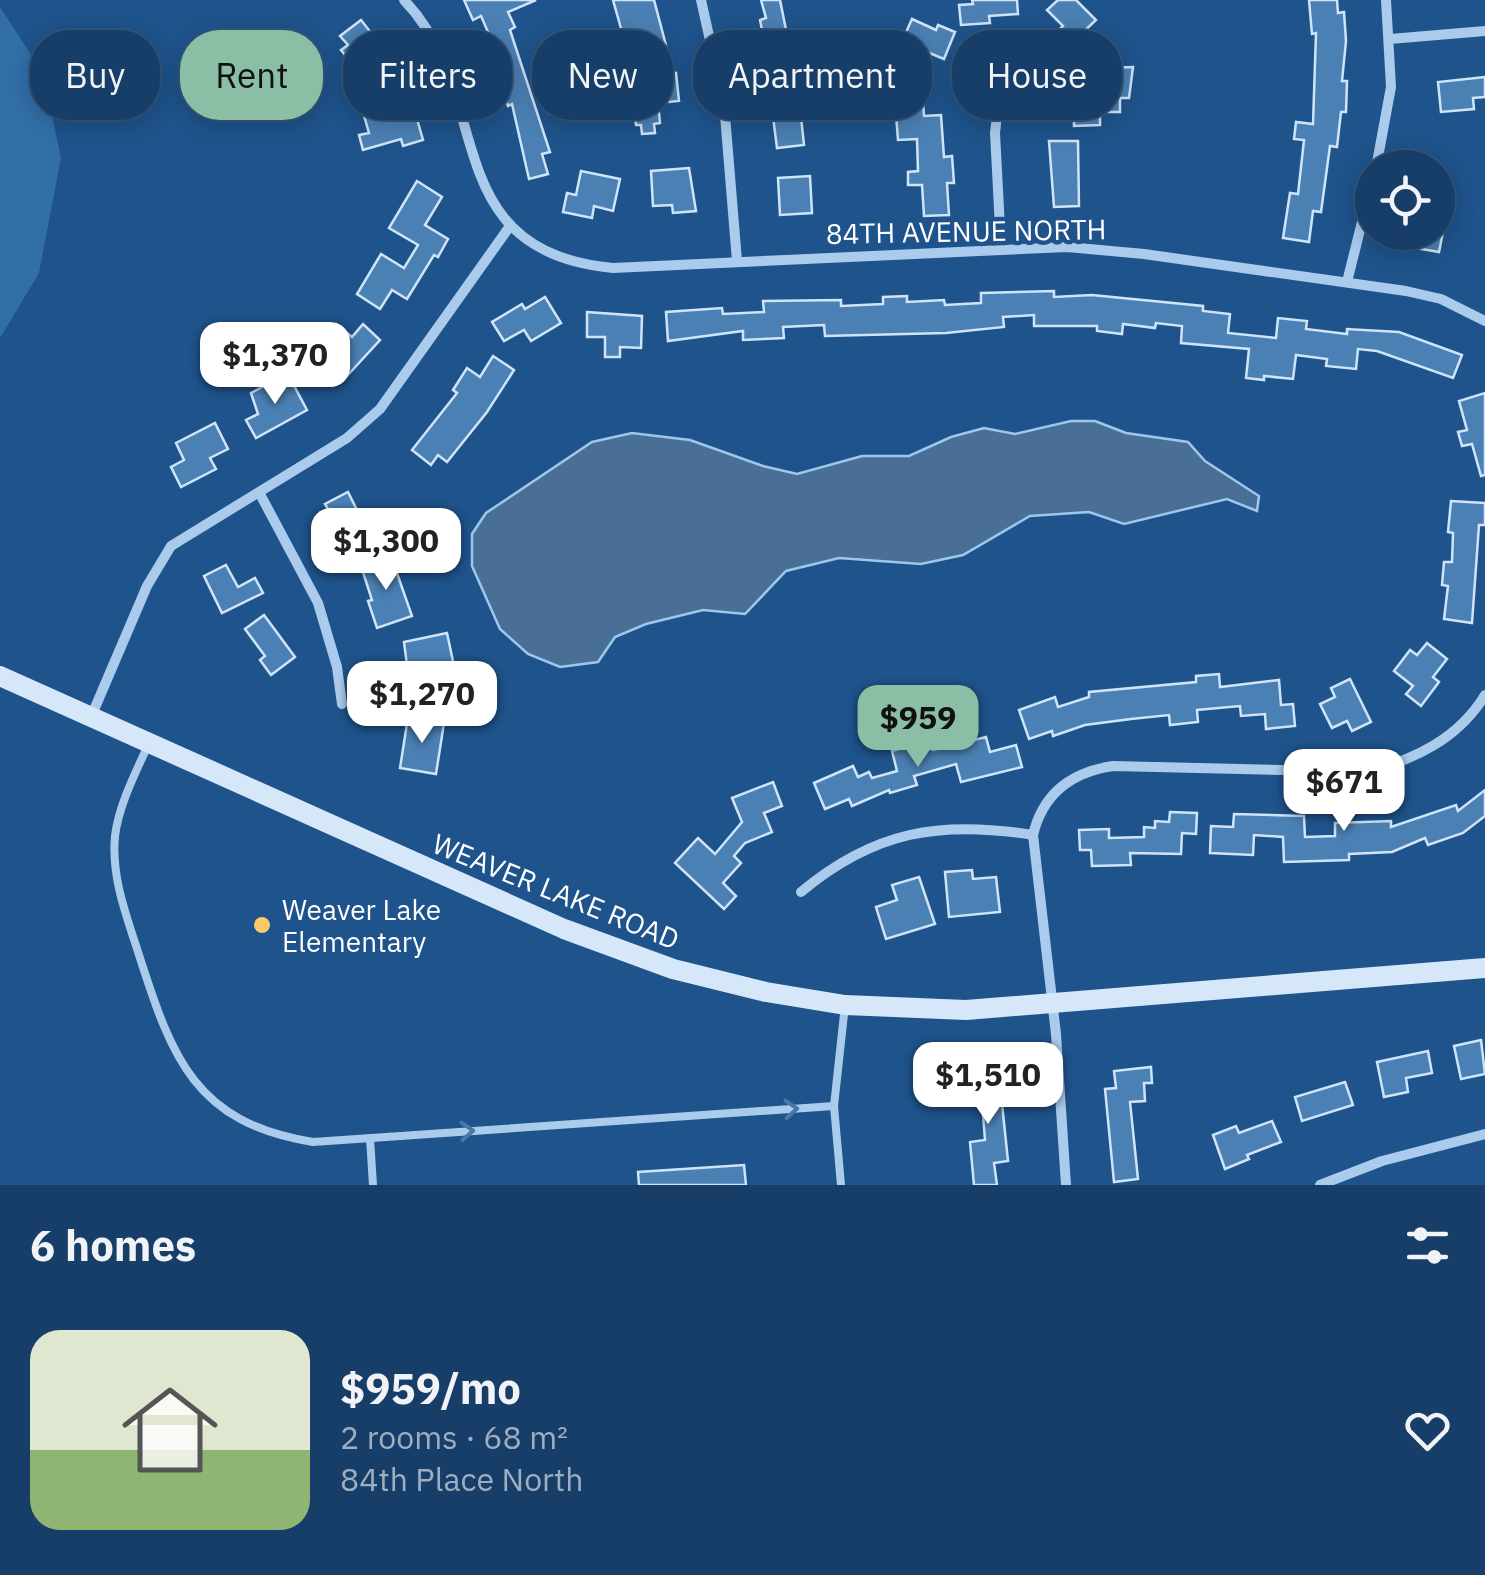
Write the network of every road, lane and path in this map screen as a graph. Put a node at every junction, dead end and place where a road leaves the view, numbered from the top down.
1 (404, 0) edge
2 (701, 0) edge
3 (1386, 0) edge
4 (1485, 31) edge
5 (1390, 40) junction
6 (997, 120) edge
7 (1379, 150) edge
8 (510, 226) junction
9 (1001, 248) junction
10 (1355, 250) edge
11 (737, 261) junction
12 (1347, 282) junction
13 (1485, 321) edge
14 (260, 494) junction
15 (0, 676) edge
16 (1485, 696) edge
17 (342, 704) dead end
18 (90, 717) junction
19 (149, 743) junction
20 (1033, 835) junction
21 (801, 892) dead end
22 (1485, 968) edge
23 (1052, 1004) junction
24 (846, 1005) junction
25 (834, 1106) junction
26 (1485, 1134) edge
27 (370, 1138) junction
28 (373, 1185) edge
29 (841, 1185) edge
30 (1066, 1185) edge
31 (1320, 1185) edge

1 - 8 street
2 - 11 street
3 - 5 street
4 - 5 street
5 - 7 street
6 - 9 street
8 - 11 street, 84TH AVENUE NORTH
8 - 14 street
9 - 11 street, 84TH AVENUE NORTH
9 - 12 street, 84TH AVENUE NORTH
10 - 12 street
12 - 13 street, 84TH AVENUE NORTH
14 - 17 street
14 - 18 street
15 - 18 main road, WEAVER LAKE ROAD
16 - 20 street
18 - 19 main road, WEAVER LAKE ROAD
19 - 24 main road, WEAVER LAKE ROAD
19 - 27 lane
20 - 21 street
20 - 23 street
22 - 23 main road, WEAVER LAKE ROAD
23 - 24 main road, WEAVER LAKE ROAD
23 - 30 street
24 - 25 lane
27 -> 25 lane
25 - 29 lane
26 - 31 street
27 - 28 lane

